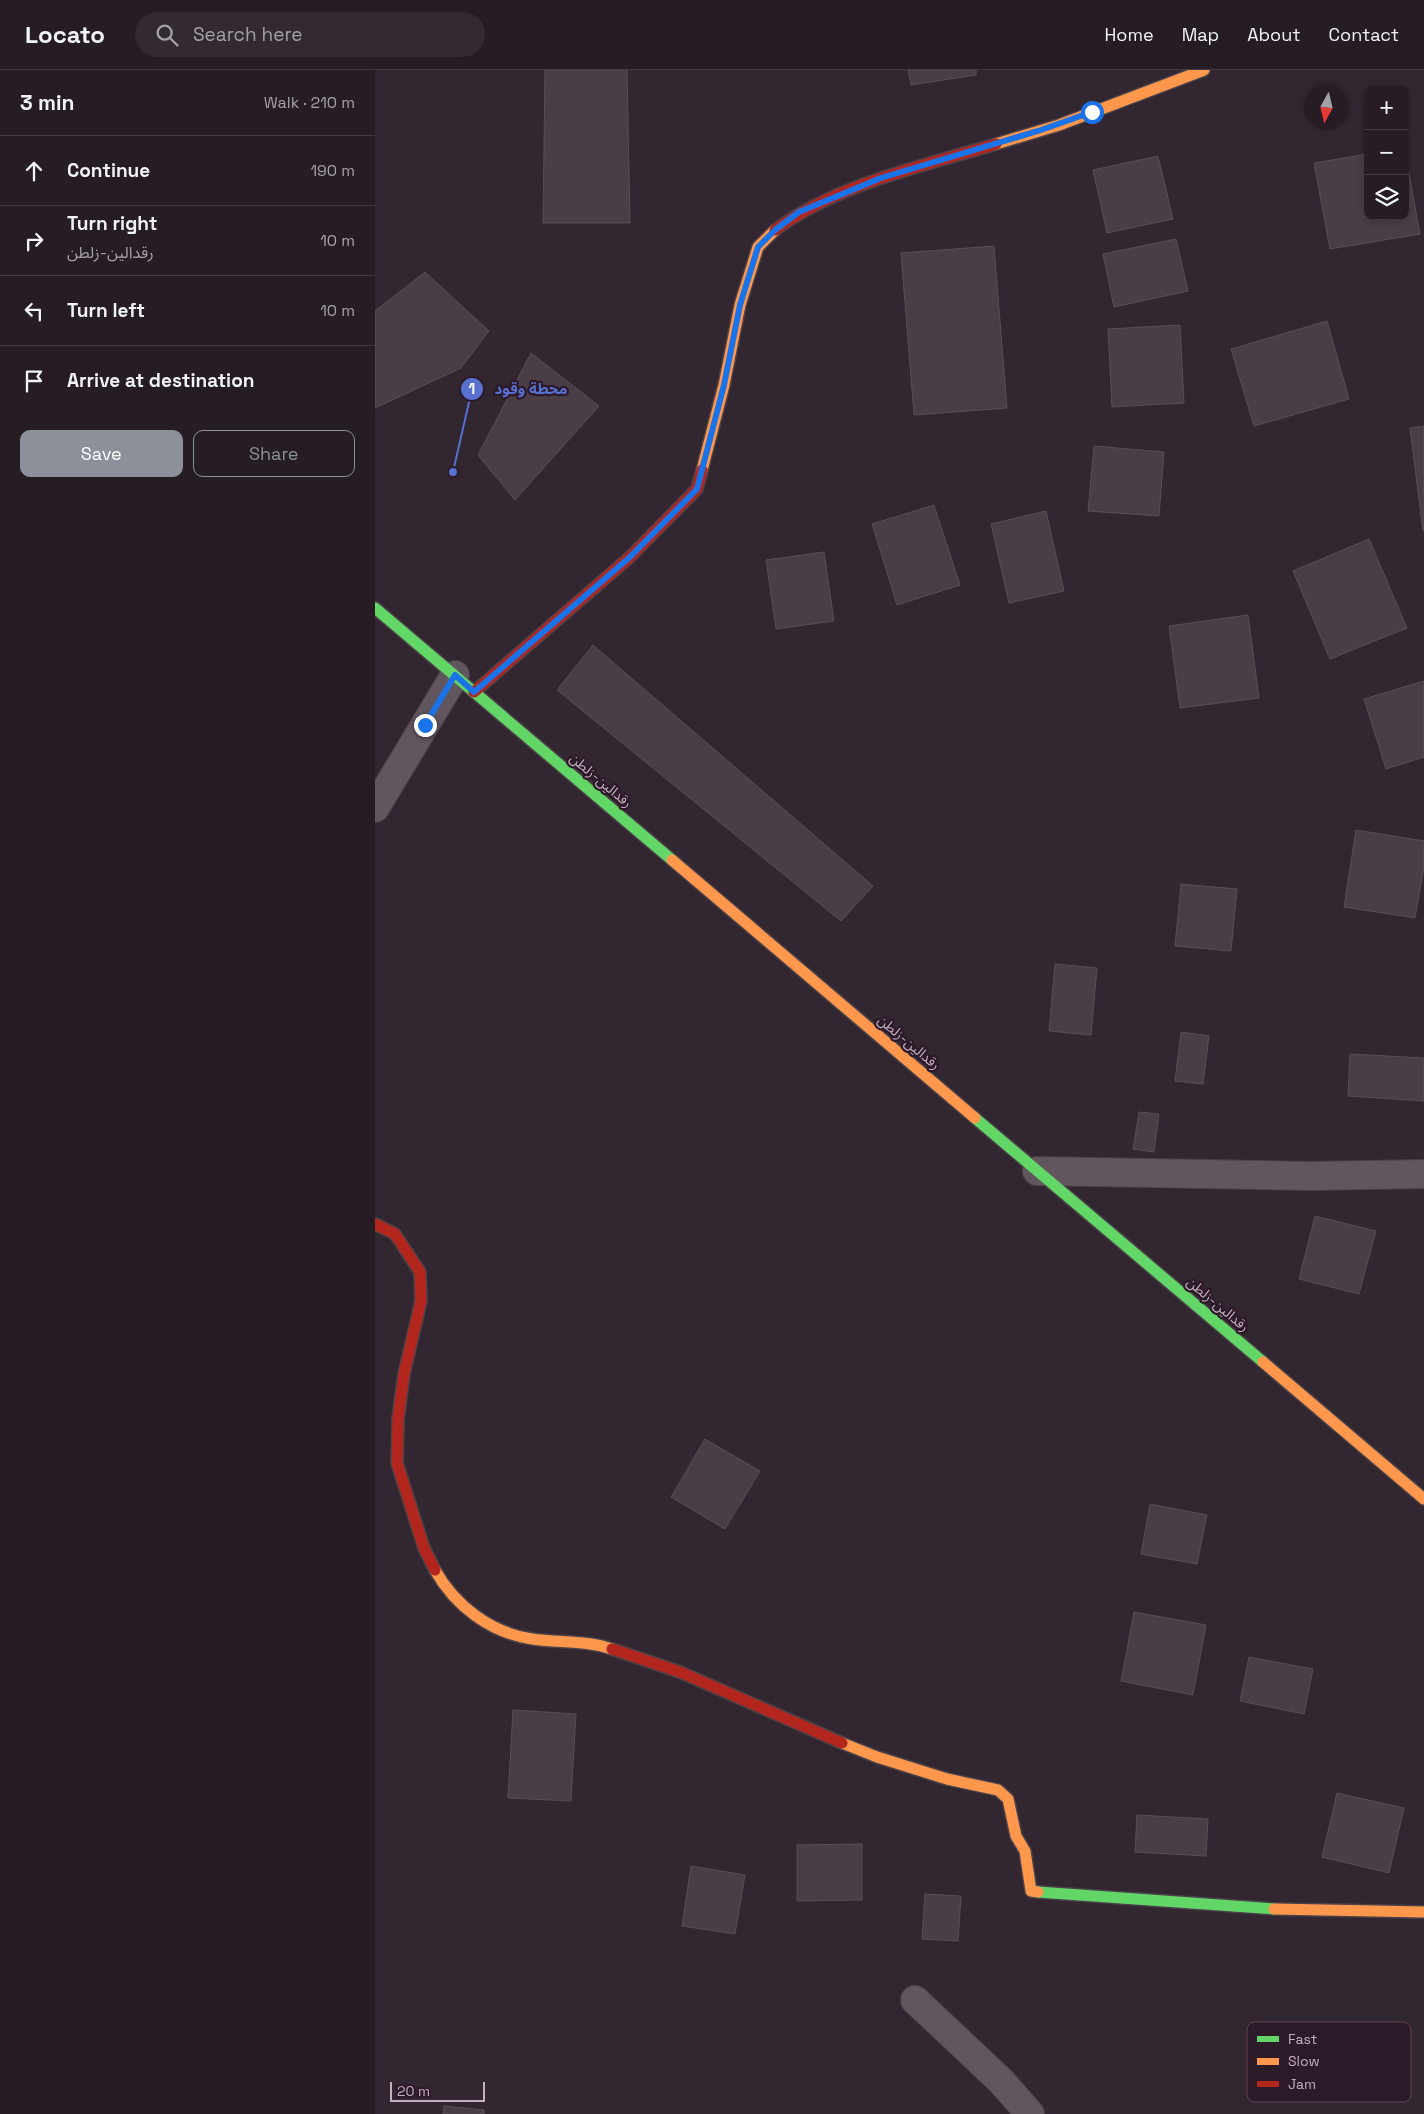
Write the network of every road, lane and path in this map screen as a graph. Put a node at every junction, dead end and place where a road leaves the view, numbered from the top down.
1 (1205, 70) edge
2 (375, 608) edge
3 (465, 684) junction
4 (375, 808) edge
5 (1037, 1171) junction
6 (1424, 1174) edge
7 (375, 1224) edge
8 (1424, 1499) edge
9 (1424, 1912) edge
10 (915, 2000) dead end
11 (1030, 2114) edge

1 - 3 street
2 - 3 street, رقدالين-زلطن
3 - 4 street
3 - 5 street, رقدالين-زلطن
5 - 6 street
5 - 8 street, رقدالين-زلطن
7 - 9 street
10 - 11 street

